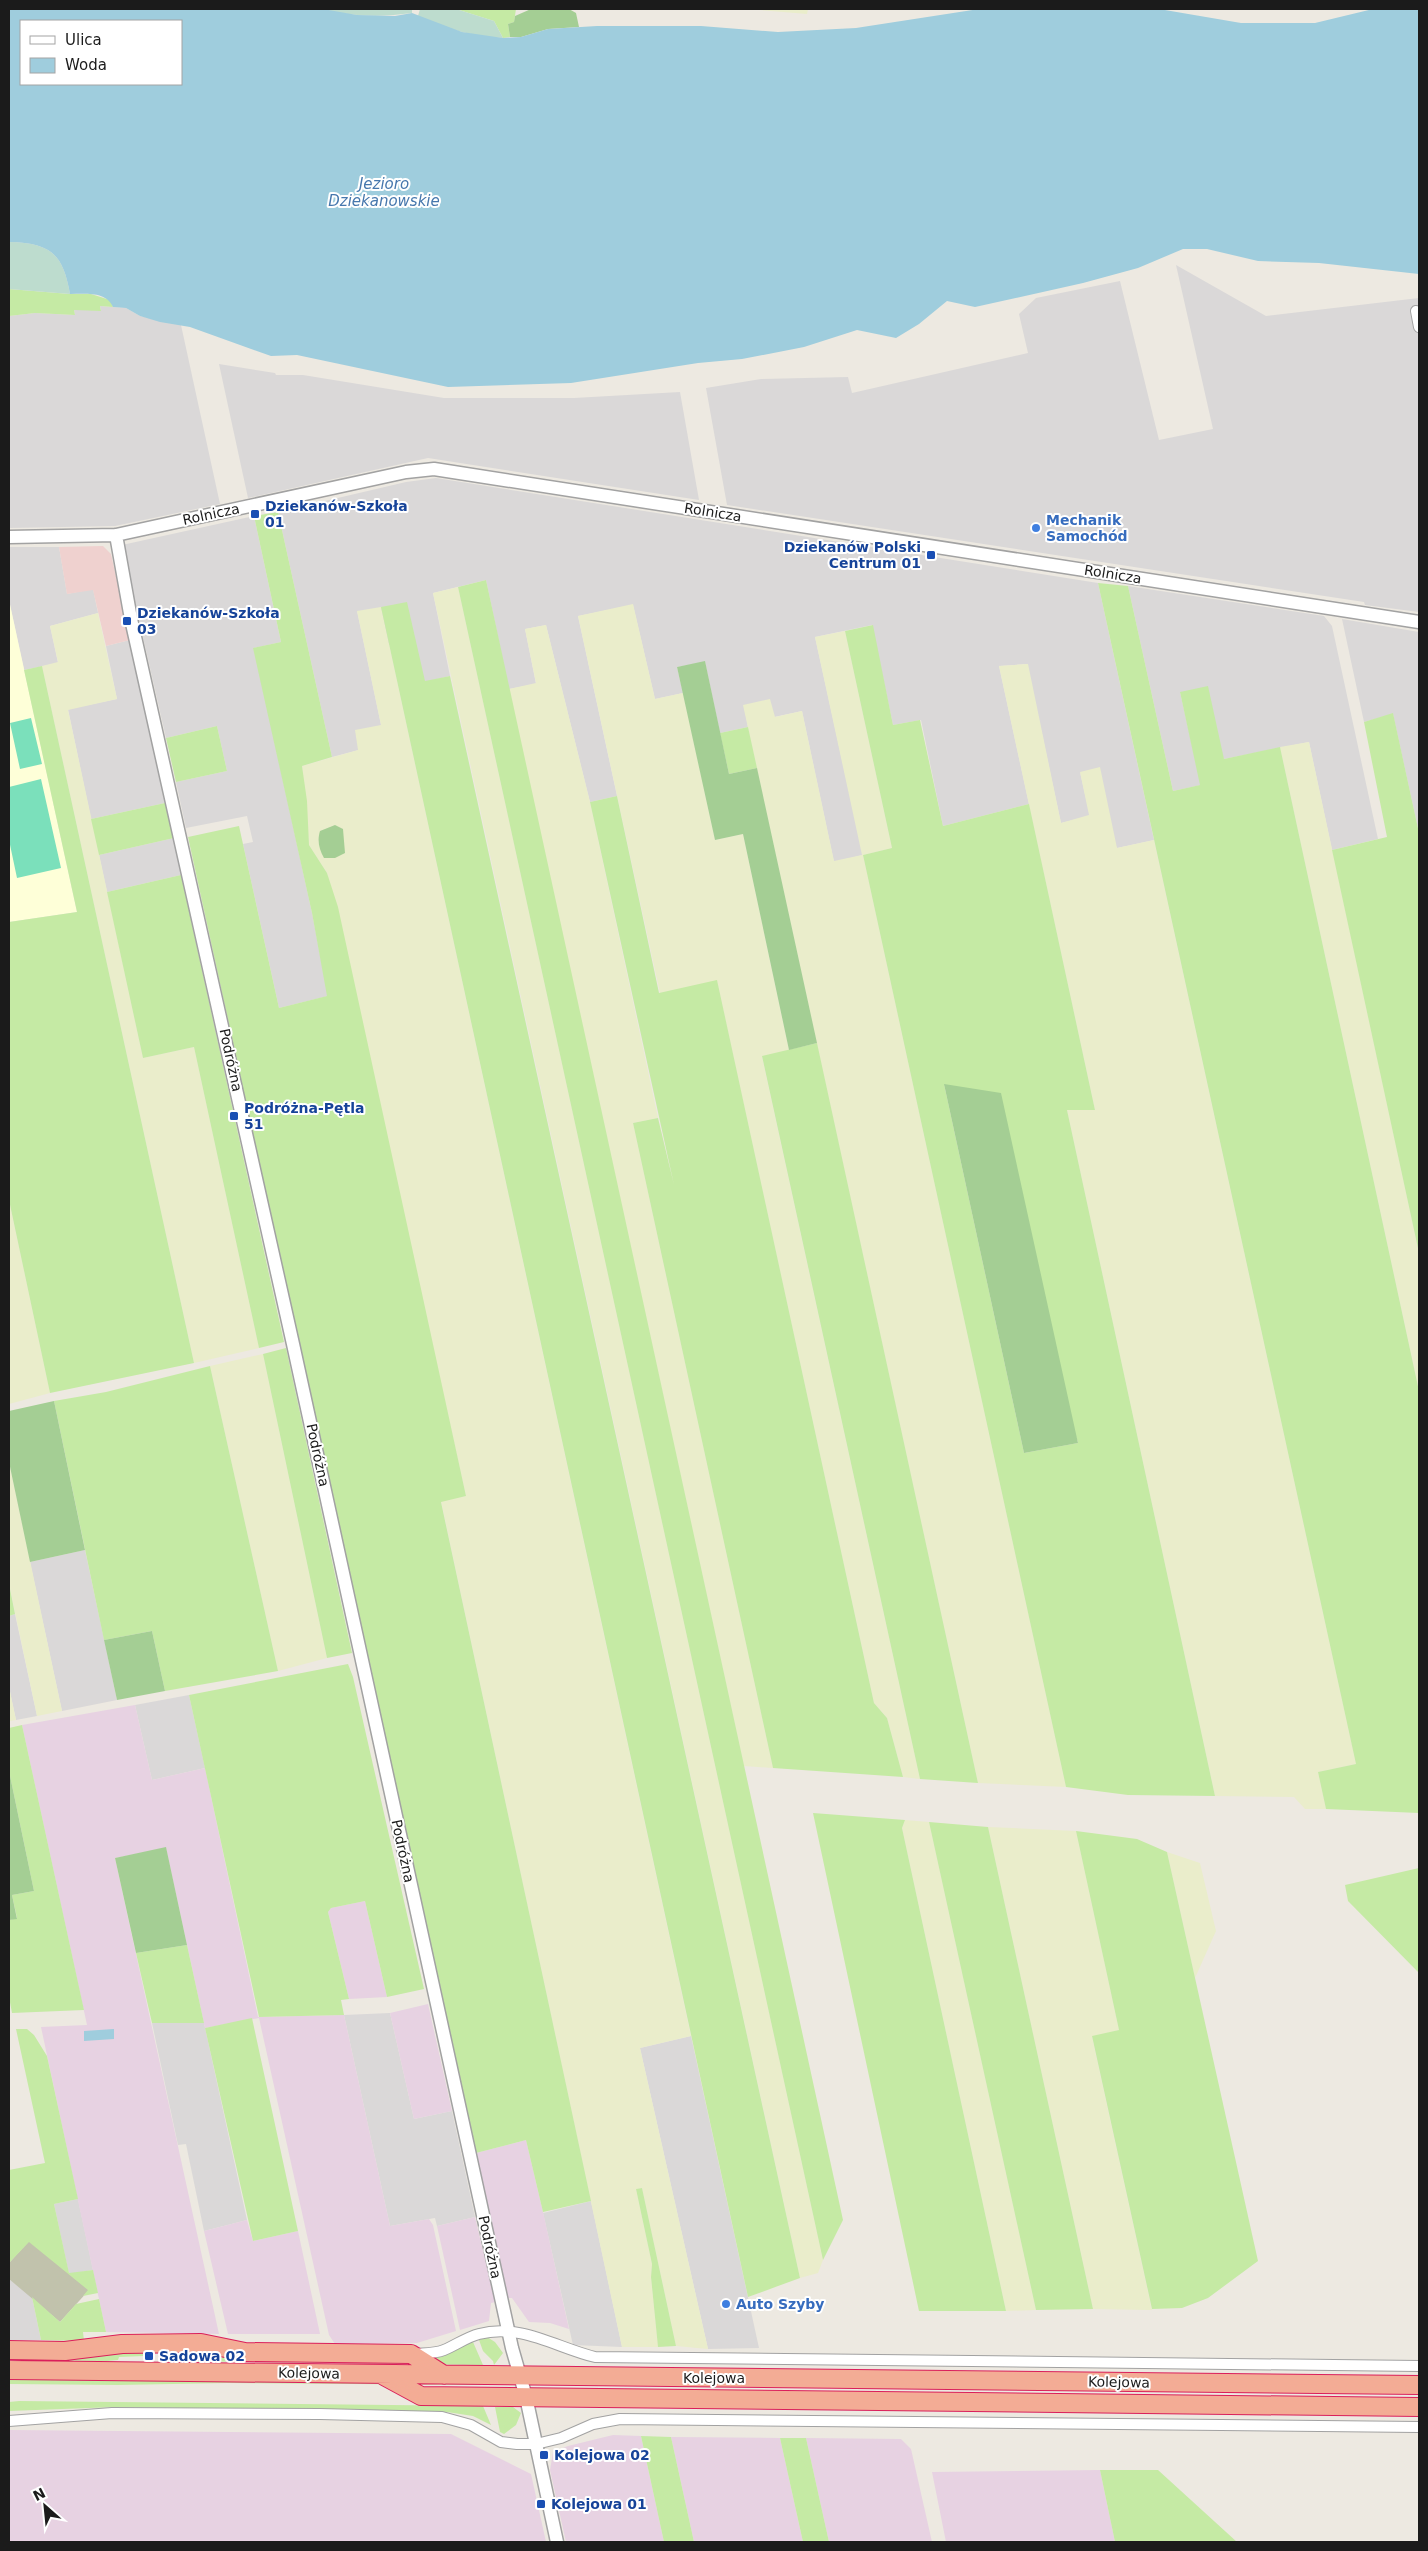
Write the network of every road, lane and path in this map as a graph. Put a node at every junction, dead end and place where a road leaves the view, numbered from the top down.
1 (1416, 312) dead end
2 (1419, 327) edge
3 (116, 535) junction
4 (9, 537) edge
5 (1419, 622) edge
6 (509, 2332) junction
7 (9, 2350) edge
8 (412, 2354) junction
9 (1419, 2366) edge
10 (9, 2370) edge
11 (381, 2374) junction
12 (444, 2375) junction
13 (519, 2376) junction
14 (1419, 2386) edge
15 (526, 2397) junction
16 (1419, 2407) edge
17 (9, 2421) edge
18 (1419, 2427) edge
19 (536, 2444) junction
20 (557, 2542) edge

1 - 2 street
3 - 4 street, Rolnicza
3 - 5 street, Rolnicza
3 - 6 street, Podróżna
6 - 8 street
6 - 9 street
6 - 13 street, Podróżna
7 - 8 highway
8 - 12 highway
10 - 11 highway, Kolejowa
11 - 12 highway, Kolejowa
11 - 15 highway, Kolejowa
12 - 13 highway, Kolejowa
13 - 14 highway, Kolejowa
13 - 15 street, Podróżna
15 - 16 highway, Kolejowa
15 - 19 street, Podróżna
17 - 19 street
18 - 19 street
19 - 20 street, Podróżna

